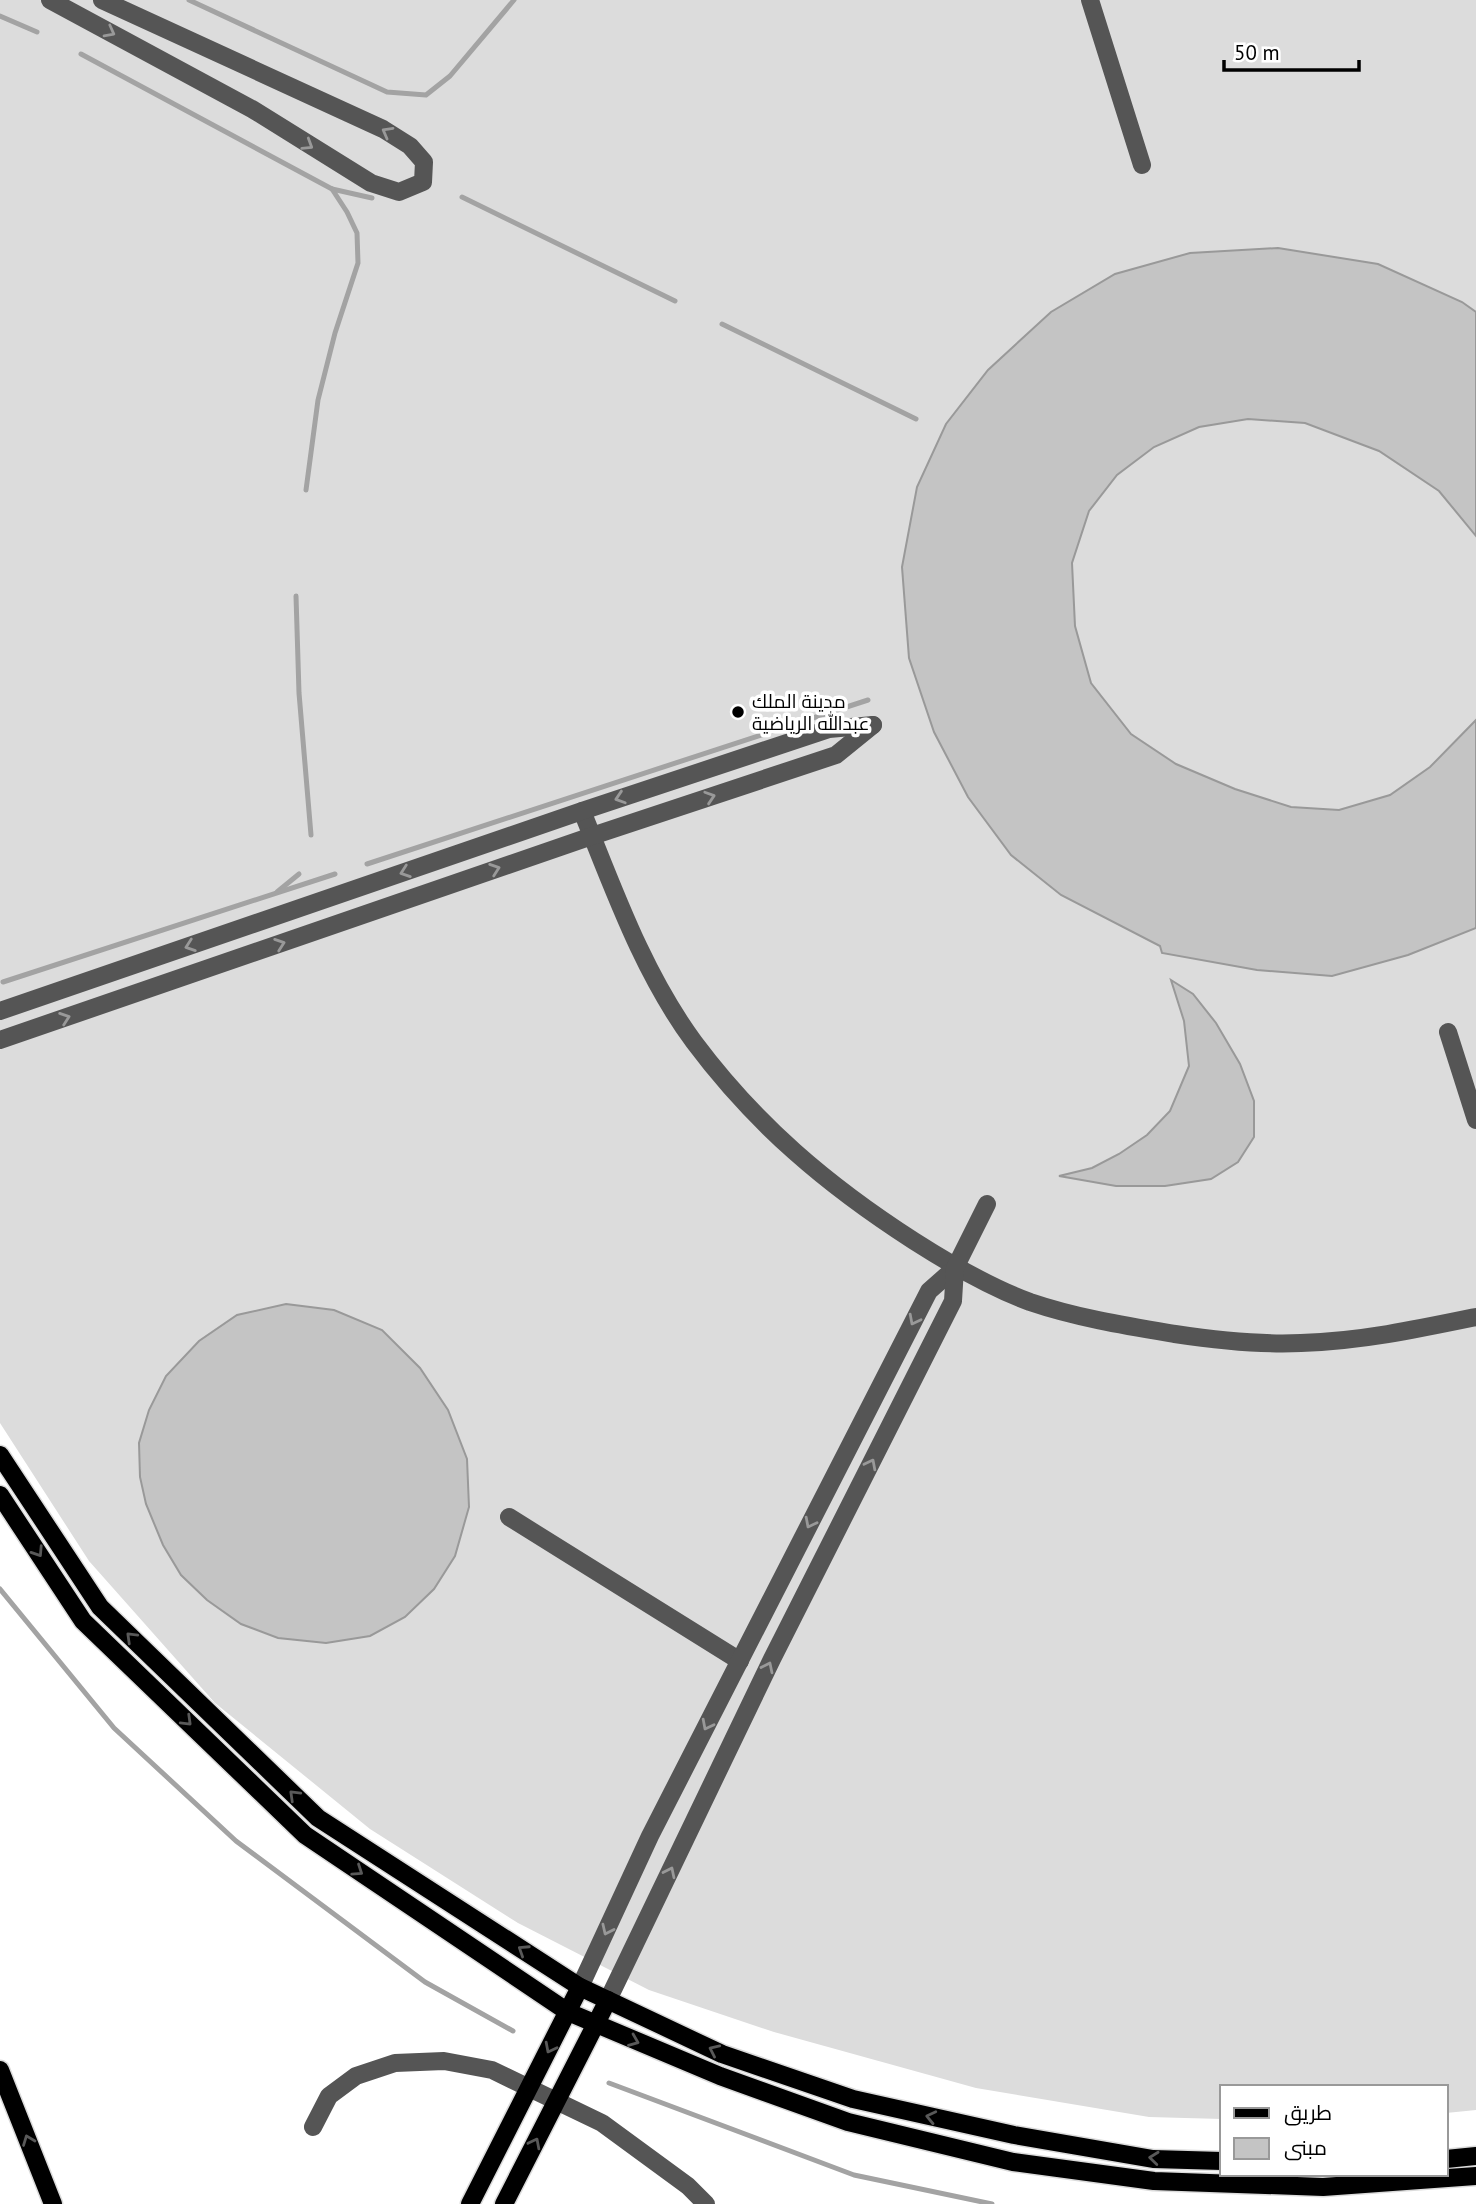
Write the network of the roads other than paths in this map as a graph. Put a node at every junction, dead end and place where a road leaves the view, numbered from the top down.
1 (50, 0) edge
2 (102, 0) edge
3 (1090, 0) edge
4 (1142, 165) dead end
5 (582, 811) junction
6 (592, 836) junction
7 (0, 1011) edge
8 (1448, 1032) dead end
9 (0, 1040) edge
10 (1476, 1120) edge
11 (986, 1204) dead end
12 (956, 1268) junction
13 (1476, 1317) edge
14 (0, 1455) edge
15 (0, 1495) edge
16 (509, 1517) dead end
17 (740, 1661) junction
18 (580, 1987) junction
19 (608, 2000) junction
20 (568, 2012) junction
21 (597, 2025) junction
22 (0, 2070) edge
23 (529, 2088) junction
24 (557, 2101) junction
25 (313, 2127) dead end
26 (1476, 2156) edge
27 (1448, 2159) edge
28 (1220, 2161) edge
29 (1476, 2176) edge
30 (53, 2204) edge
31 (470, 2204) edge
32 (504, 2204) edge
33 (706, 2204) edge

1 -> 2 street
3 - 4 street
5 - 6 street
6 -> 5 street
5 -> 7 street
9 -> 6 street
6 - 12 street
8 - 10 street
11 - 12 street
12 - 13 street
12 -> 17 street
19 -> 12 street
18 -> 14 main road
15 -> 20 main road
16 - 17 street
17 -> 18 street
18 - 19 main road
18 - 20 main road
19 - 21 main road
28 -> 19 main road
20 - 21 main road
20 -> 23 main road
21 - 24 main road
21 -> 29 main road
30 -> 22 main road
23 - 24 street
23 - 25 street
23 - 31 main road
32 -> 24 main road
24 - 33 street
26 - 27 main road

